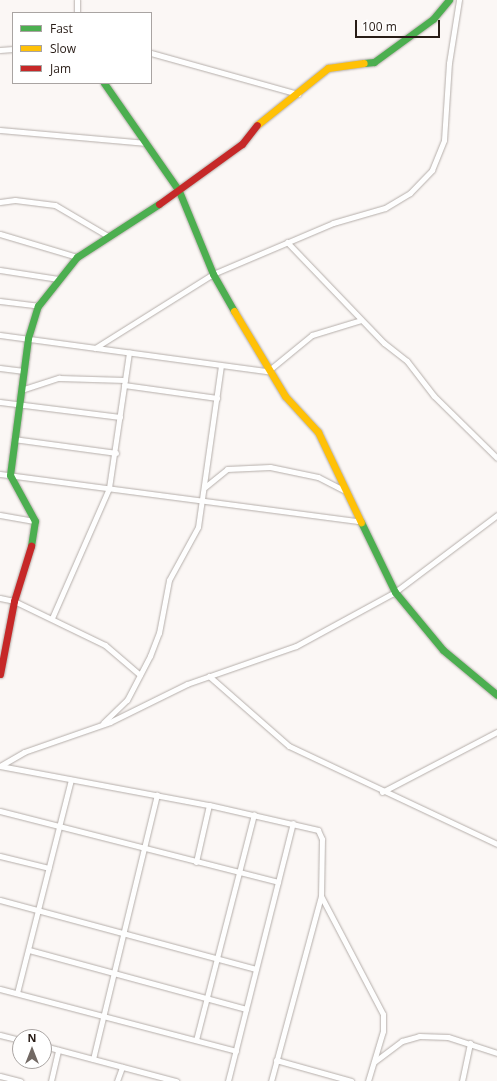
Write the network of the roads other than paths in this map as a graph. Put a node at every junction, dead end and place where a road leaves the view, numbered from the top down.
1 (77, 0) edge
2 (449, 0) edge
3 (459, 0) edge
4 (77, 12) edge
5 (12, 49) edge
6 (0, 50) edge
7 (152, 53) edge
8 (105, 84) edge
9 (298, 94) junction
10 (0, 130) edge
11 (146, 143) junction
12 (179, 191) junction
13 (0, 202) edge
14 (0, 234) edge
15 (106, 235) junction
16 (287, 242) junction
17 (77, 257) junction
18 (0, 270) edge
19 (213, 274) junction
20 (58, 279) junction
21 (0, 301) edge
22 (38, 306) junction
23 (361, 320) junction
24 (0, 335) edge
25 (28, 338) junction
26 (94, 348) junction
27 (128, 352) junction
28 (221, 366) junction
29 (0, 368) edge
30 (24, 371) junction
31 (268, 371) junction
32 (125, 383) junction
33 (22, 390) junction
34 (217, 398) junction
35 (0, 402) edge
36 (20, 405) junction
37 (120, 417) junction
38 (14, 439) junction
39 (116, 453) junction
40 (497, 458) edge
41 (0, 474) edge
42 (10, 475) junction
43 (204, 487) junction
44 (109, 488) junction
45 (344, 490) junction
46 (203, 500) junction
47 (0, 515) edge
48 (497, 515) edge
49 (35, 521) junction
50 (358, 521) junction
51 (395, 592) junction
52 (0, 598) edge
53 (14, 600) junction
54 (52, 618) junction
55 (0, 674) edge
56 (140, 675) junction
57 (210, 676) junction
58 (497, 695) edge
59 (101, 725) junction
60 (497, 732) edge
61 (0, 766) edge
62 (71, 780) junction
63 (382, 792) junction
64 (156, 795) junction
65 (209, 805) junction
66 (0, 811) edge
67 (254, 814) junction
68 (294, 823) junction
69 (59, 827) junction
70 (497, 844) edge
71 (145, 850) junction
72 (0, 856) edge
73 (196, 862) junction
74 (49, 868) junction
75 (240, 873) junction
76 (278, 882) junction
77 (321, 896) junction
78 (0, 900) edge
79 (38, 909) junction
80 (125, 934) junction
81 (29, 950) junction
82 (216, 959) junction
83 (256, 969) junction
84 (114, 976) junction
85 (0, 989) edge
86 (17, 993) junction
87 (206, 999) junction
88 (246, 1009) junction
89 (104, 1016) junction
90 (0, 1035) edge
91 (12, 1038) edge
92 (196, 1040) junction
93 (470, 1043) junction
94 (52, 1048) edge
95 (58, 1050) junction
96 (236, 1051) junction
97 (497, 1053) edge
98 (93, 1059) junction
99 (276, 1060) junction
100 (374, 1062) junction
101 (122, 1067) junction
102 (0, 1076) edge
103 (20, 1081) edge
104 (51, 1081) edge
105 (117, 1081) edge
106 (176, 1081) edge
107 (228, 1081) edge
108 (271, 1081) edge
109 (351, 1081) edge
110 (368, 1081) edge
111 (462, 1081) edge

1 - 4 street
2 - 9 street
3 - 16 street
5 - 6 street
7 - 9 street
8 - 11 street
9 - 12 street
10 - 11 street
11 - 12 street
12 - 15 street
12 - 19 street
13 - 15 street
14 - 17 street
15 - 17 street
16 - 19 street
16 - 23 street
17 - 20 street
18 - 20 street
19 - 26 street
19 - 31 street
20 - 22 street
21 - 22 street
22 - 25 street
23 - 31 street
23 - 40 street
24 - 25 street
25 - 26 street
25 - 30 street
26 - 27 street
27 - 28 street
27 - 32 street
28 - 31 street
28 - 34 street
29 - 30 street
30 - 33 street
31 - 45 street
32 - 33 street
32 - 34 street
32 - 37 street
33 - 36 street
34 - 43 street
35 - 36 street
36 - 37 street
36 - 38 street
37 - 39 street
38 - 39 street
38 - 42 street
39 - 44 street
41 - 42 street
42 - 44 street
42 - 49 street
43 - 45 street
43 - 46 street
44 - 46 street
44 - 54 street
45 - 50 street
46 - 50 street
46 - 56 street
47 - 49 street
48 - 51 street
49 - 53 street
50 - 51 street
51 - 57 street
51 - 58 street
52 - 53 street
53 - 54 street
53 - 55 street
54 - 56 street
56 - 59 street
57 - 59 street
57 - 63 street
59 - 61 street
60 - 63 street
61 - 62 street
62 - 64 street
62 - 69 street
63 - 70 street
64 - 65 street
64 - 71 street
65 - 67 street
65 - 73 street
66 - 69 street
67 - 68 street
67 - 75 street
68 - 76 street
68 - 77 street
69 - 71 street
69 - 74 street
71 - 73 street
71 - 80 street
72 - 74 street
73 - 75 street
74 - 79 street
75 - 76 street
75 - 82 street
76 - 83 street
77 - 99 street
77 - 100 street
78 - 79 street
79 - 80 street
79 - 81 street
80 - 82 street
80 - 84 street
81 - 84 street
81 - 86 street
82 - 83 street
82 - 87 street
83 - 88 street
84 - 87 street
84 - 89 street
85 - 86 street
86 - 89 street
87 - 88 street
87 - 92 street
88 - 96 street
89 - 92 street
89 - 98 street
90 - 91 street
92 - 96 street
93 - 97 street
93 - 100 street
93 - 111 street
94 - 95 street
95 - 98 street
95 - 104 street
96 - 107 street
98 - 101 street
99 - 108 street
99 - 109 street
100 - 110 street
101 - 105 street
101 - 106 street
102 - 103 street

